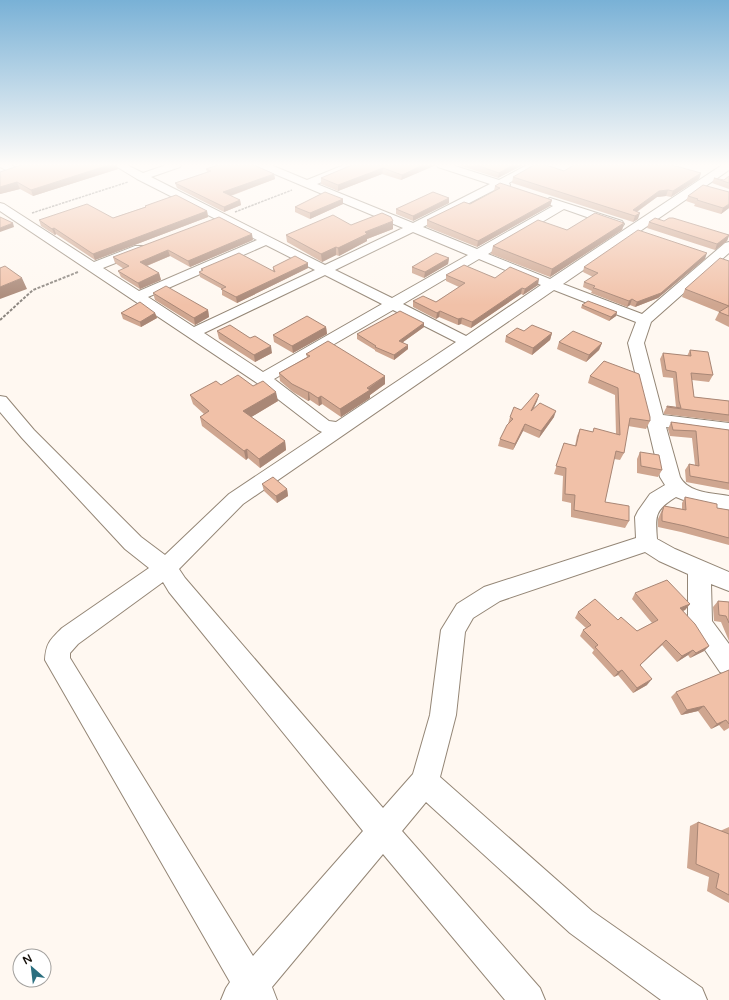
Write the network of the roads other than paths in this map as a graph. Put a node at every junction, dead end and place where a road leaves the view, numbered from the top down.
1 (9, 212) edge
2 (211, 212) edge
3 (373, 212) edge
4 (443, 212) edge
5 (551, 212) edge
6 (583, 212) edge
7 (661, 212) edge
8 (222, 217) junction
9 (207, 223) edge
10 (412, 228) junction
11 (635, 229) junction
12 (650, 234) edge
13 (267, 240) junction
14 (150, 245) edge
15 (729, 246) edge
16 (702, 252) edge
17 (478, 254) junction
18 (723, 259) edge
19 (92, 267) junction
20 (325, 270) junction
21 (552, 285) junction
22 (137, 297) junction
23 (392, 304) junction
24 (644, 320) junction
25 (193, 333) junction
26 (467, 342) junction
27 (263, 379) junction
28 (0, 401) edge
29 (656, 420) junction
30 (339, 429) junction
31 (729, 429) edge
32 (676, 488) junction
33 (729, 504) edge
34 (647, 543) junction
35 (166, 568) junction
36 (699, 569) junction
37 (729, 582) edge
38 (729, 664) edge
39 (424, 782) junction
40 (382, 830) junction
41 (250, 995) edge
42 (528, 1000) edge
43 (690, 1000) edge

1 - 19 street
2 - 8 street
3 - 10 street
4 - 10 street
5 - 17 street
6 - 11 street
7 - 11 street
8 - 9 street
8 - 13 street
10 - 17 street
10 - 20 street
11 - 12 street
11 - 21 street
13 - 20 street
13 - 22 street
14 - 19 street
15 - 18 street
16 - 18 street
17 - 21 street
17 - 23 street
18 - 24 street
19 - 22 street
20 - 23 street
20 - 25 street
21 - 24 street
21 - 26 street
22 - 25 street
23 - 26 street
23 - 27 street
24 - 29 street
25 - 27 street
26 - 30 street
27 - 30 street
28 - 35 street
29 - 31 street
29 - 32 street
30 - 35 street
32 - 33 street
32 - 34 street
34 - 36 street
34 - 39 street
35 - 40 street
35 - 41 street
36 - 37 street
36 - 38 street
39 - 40 street
39 - 43 street
40 - 41 street
40 - 42 street

